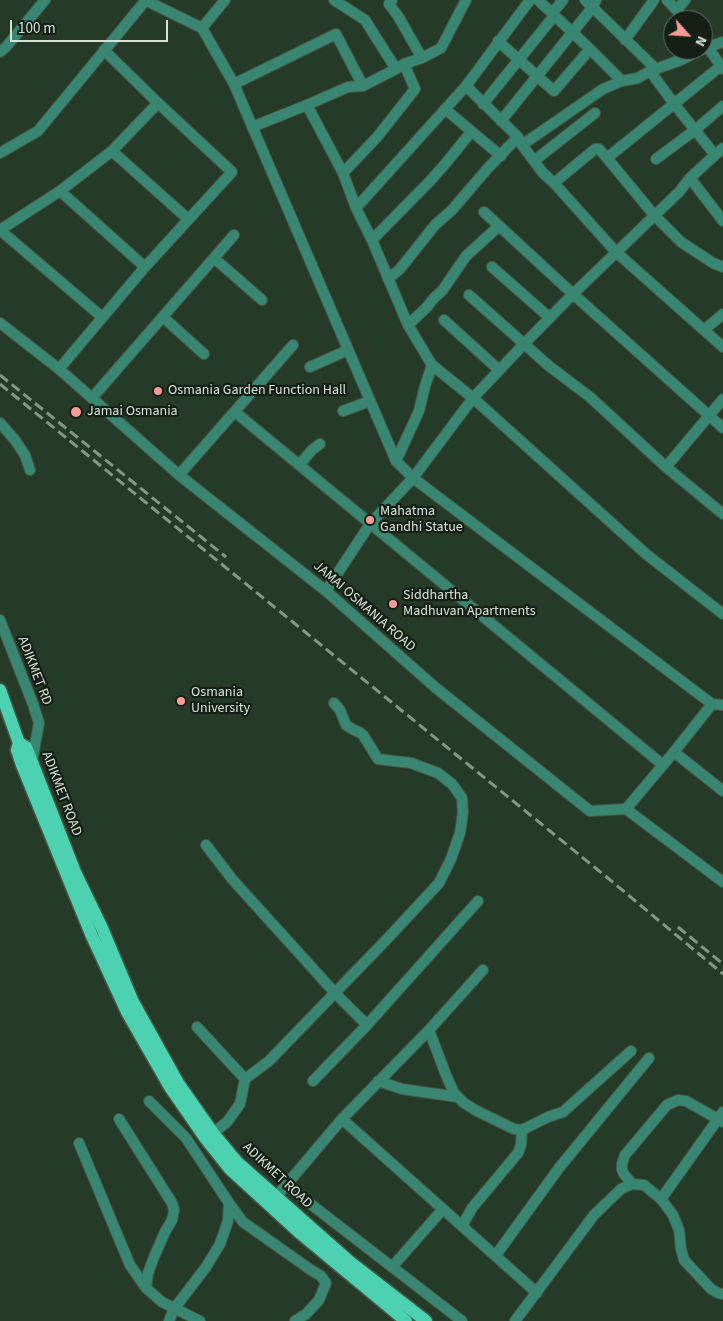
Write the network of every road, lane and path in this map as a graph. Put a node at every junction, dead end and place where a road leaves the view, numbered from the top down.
1 (45, 0) edge
2 (145, 0) edge
3 (225, 0) edge
4 (334, 0) edge
5 (392, 0) edge
6 (466, 0) edge
7 (530, 0) edge
8 (538, 0) edge
9 (563, 0) edge
10 (654, 0) edge
11 (668, 0) edge
12 (686, 0) edge
13 (591, 3) edge
14 (677, 10) joint
15 (554, 16) junction
16 (202, 28) junction
17 (572, 33) junction
18 (625, 40) junction
19 (498, 41) junction
20 (590, 48) junction
21 (104, 50) junction
22 (0, 52) edge
23 (713, 57) edge
24 (422, 58) junction
25 (519, 59) junction
26 (680, 60) edge
27 (400, 67) junction
28 (722, 68) edge
29 (653, 70) junction
30 (537, 76) junction
31 (622, 81) junction
32 (234, 84) junction
33 (364, 86) junction
34 (466, 86) junction
35 (158, 103) junction
36 (483, 104) junction
37 (307, 105) junction
38 (675, 105) junction
39 (723, 106) edge
40 (445, 109) junction
41 (595, 114) dead end
42 (501, 121) junction
43 (252, 127) junction
44 (695, 130) junction
45 (471, 132) junction
46 (520, 141) junction
47 (112, 151) junction
48 (719, 152) edge
49 (0, 153) edge
50 (500, 156) junction
51 (607, 158) junction
52 (656, 159) dead end
53 (534, 161) junction
54 (343, 172) junction
55 (690, 178) junction
56 (554, 182) junction
57 (60, 191) junction
58 (356, 208) junction
59 (484, 212) dead end
60 (654, 215) junction
61 (188, 218) junction
62 (723, 221) edge
63 (499, 226) junction
64 (0, 230) edge
65 (234, 234) dead end
66 (372, 240) junction
67 (616, 252) junction
68 (214, 258) junction
69 (145, 267) junction
70 (492, 267) dead end
71 (723, 267) edge
72 (388, 279) junction
73 (573, 294) junction
74 (469, 295) dead end
75 (262, 300) dead end
76 (723, 314) edge
77 (102, 317) junction
78 (163, 317) junction
79 (550, 318) junction
80 (444, 320) dead end
81 (0, 323) edge
82 (408, 325) junction
83 (704, 330) junction
84 (524, 344) junction
85 (292, 345) dead end
86 (723, 348) edge
87 (348, 350) junction
88 (204, 354) dead end
89 (432, 365) junction
90 (310, 367) dead end
91 (59, 369) junction
92 (498, 370) junction
93 (92, 398) junction
94 (473, 398) junction
95 (723, 399) edge
96 (370, 401) junction
97 (342, 411) dead end
98 (235, 412) junction
99 (709, 415) junction
100 (0, 423) edge
101 (723, 428) edge
102 (320, 444) dead end
103 (396, 461) junction
104 (300, 465) junction
105 (666, 467) junction
106 (30, 470) dead end
107 (179, 475) junction
108 (413, 478) junction
109 (723, 514) edge
110 (370, 524) junction
111 (326, 591) junction
112 (723, 614) edge
113 (0, 620) edge
114 (0, 690) edge
115 (334, 704) dead end
116 (712, 704) junction
117 (723, 705) edge
118 (18, 738) junction
119 (674, 752) junction
120 (32, 762) junction
121 (663, 765) junction
122 (723, 791) edge
123 (626, 809) junction
124 (206, 845) dead end
125 (723, 882) edge
126 (478, 901) dead end
127 (483, 970) dead end
128 (335, 993) junction
129 (367, 1025) junction
130 (197, 1027) dead end
131 (429, 1030) junction
132 (631, 1051) dead end
133 (650, 1058) dead end
134 (245, 1078) junction
135 (313, 1081) dead end
136 (378, 1081) junction
137 (458, 1097) junction
138 (149, 1101) dead end
139 (722, 1118) edge
140 (119, 1119) dead end
141 (342, 1120) junction
142 (522, 1130) junction
143 (213, 1133) junction
144 (79, 1144) dead end
145 (632, 1184) junction
146 (286, 1185) junction
147 (276, 1197) junction
148 (661, 1199) junction
149 (229, 1202) junction
150 (443, 1208) junction
151 (462, 1226) junction
152 (496, 1255) junction
153 (392, 1267) junction
154 (146, 1288) junction
155 (537, 1292) junction
156 (723, 1294) edge
157 (174, 1308) junction
158 (169, 1321) edge
159 (200, 1321) edge
160 (296, 1321) edge
161 (406, 1321) edge
162 (426, 1321) edge
163 (462, 1321) edge
164 (515, 1321) edge

1 - 22 street
2 - 16 street
2 - 21 street
3 - 16 street
4 - 27 street
5 - 24 street
6 - 24 street
7 - 19 street
8 - 15 street
9 - 15 street
10 - 18 street
11 - 14 street
12 - 14 street
13 - 17 street
13 - 18 street
15 - 17 street
15 - 25 street
16 - 32 street
17 - 20 street
17 - 30 street
18 - 29 street
19 - 25 street
19 - 34 street
20 - 30 street
20 - 31 street
21 - 35 street
21 - 49 street
23 - 28 street
24 - 27 street
25 - 30 street
25 - 36 street
26 - 29 street
27 - 33 street
27 - 54 street
28 - 38 street
29 - 31 street
29 - 38 street
30 - 42 street
31 - 46 street
32 - 33 street
32 - 43 street
33 - 37 street
34 - 36 street
34 - 40 street
35 - 47 street
35 - 61 street
36 - 42 street
37 - 43 street
37 - 54 street
38 - 44 street
38 - 51 street
39 - 44 street
40 - 45 street
40 - 58 street
41 - 53 street
42 - 46 street
43 - 87 street
44 - 48 street
44 - 52 street
45 - 50 street
45 - 66 street
46 - 50 street
46 - 53 street
47 - 57 street
47 - 61 street
48 - 55 street
50 - 72 street
51 - 56 street
51 - 60 street
53 - 56 street
54 - 58 street
55 - 60 street
55 - 62 street
56 - 67 street
57 - 64 street
57 - 69 street
58 - 66 street
59 - 63 street
60 - 67 street
60 - 71 street
61 - 69 street
63 - 73 street
63 - 82 street
64 - 77 street
65 - 68 street
66 - 72 street
67 - 73 street
67 - 83 street
68 - 75 street
68 - 78 street
69 - 77 street
70 - 79 street
72 - 82 street
73 - 79 street
73 - 99 street
74 - 84 street
76 - 83 street
77 - 91 street
78 - 88 street
78 - 93 street
79 - 84 street
80 - 92 street
81 - 91 street, JAMAI OSMANIA ROAD
82 - 89 street
83 - 86 street
84 - 92 street
84 - 105 street
85 - 98 street
87 - 90 street
87 - 96 street
89 - 94 street
89 - 103 street
91 - 93 street, JAMAI OSMANIA ROAD
92 - 94 street
93 - 107 street, JAMAI OSMANIA ROAD
94 - 108 street
94 - 112 street
95 - 99 street
96 - 97 street
96 - 103 street
98 - 104 street
98 - 107 street
99 - 101 street
99 - 105 street
100 - 106 street
102 - 104 street
103 - 108 street
104 - 110 street
105 - 109 street
107 - 111 street, JAMAI OSMANIA ROAD
108 - 110 street
108 - 116 street
110 - 111 street
110 - 121 street
111 - 123 street, JAMAI OSMANIA ROAD
113 - 120 street, ADIKMET RD
114 - 118 main road
115 - 128 street
116 - 117 street
116 - 119 street
118 - 120 main road, ADIKMET ROAD
118 - 161 main road, ADIKMET ROAD
119 - 121 street
119 - 122 street
120 - 143 main road, ADIKMET ROAD
121 - 123 street
123 - 125 street
124 - 128 street
126 - 129 street
127 - 131 street
128 - 129 street
128 - 134 street
129 - 135 street
130 - 134 street
131 - 136 street
131 - 137 street
132 - 142 street
133 - 152 street
134 - 143 street
136 - 137 street
136 - 141 street
137 - 142 street
138 - 149 street
139 - 145 street
139 - 148 street
140 - 154 street
141 - 146 street
141 - 150 street
142 - 151 street
143 - 147 main road, ADIKMET ROAD
144 - 154 street
145 - 148 street
145 - 155 street
146 - 147 street
146 - 153 street
147 - 162 main road, ADIKMET ROAD
148 - 156 street
149 - 157 street
149 - 160 street
150 - 151 street
150 - 153 street
151 - 152 street
152 - 155 street
153 - 163 street
154 - 157 street
155 - 164 street
157 - 158 street
157 - 159 street

